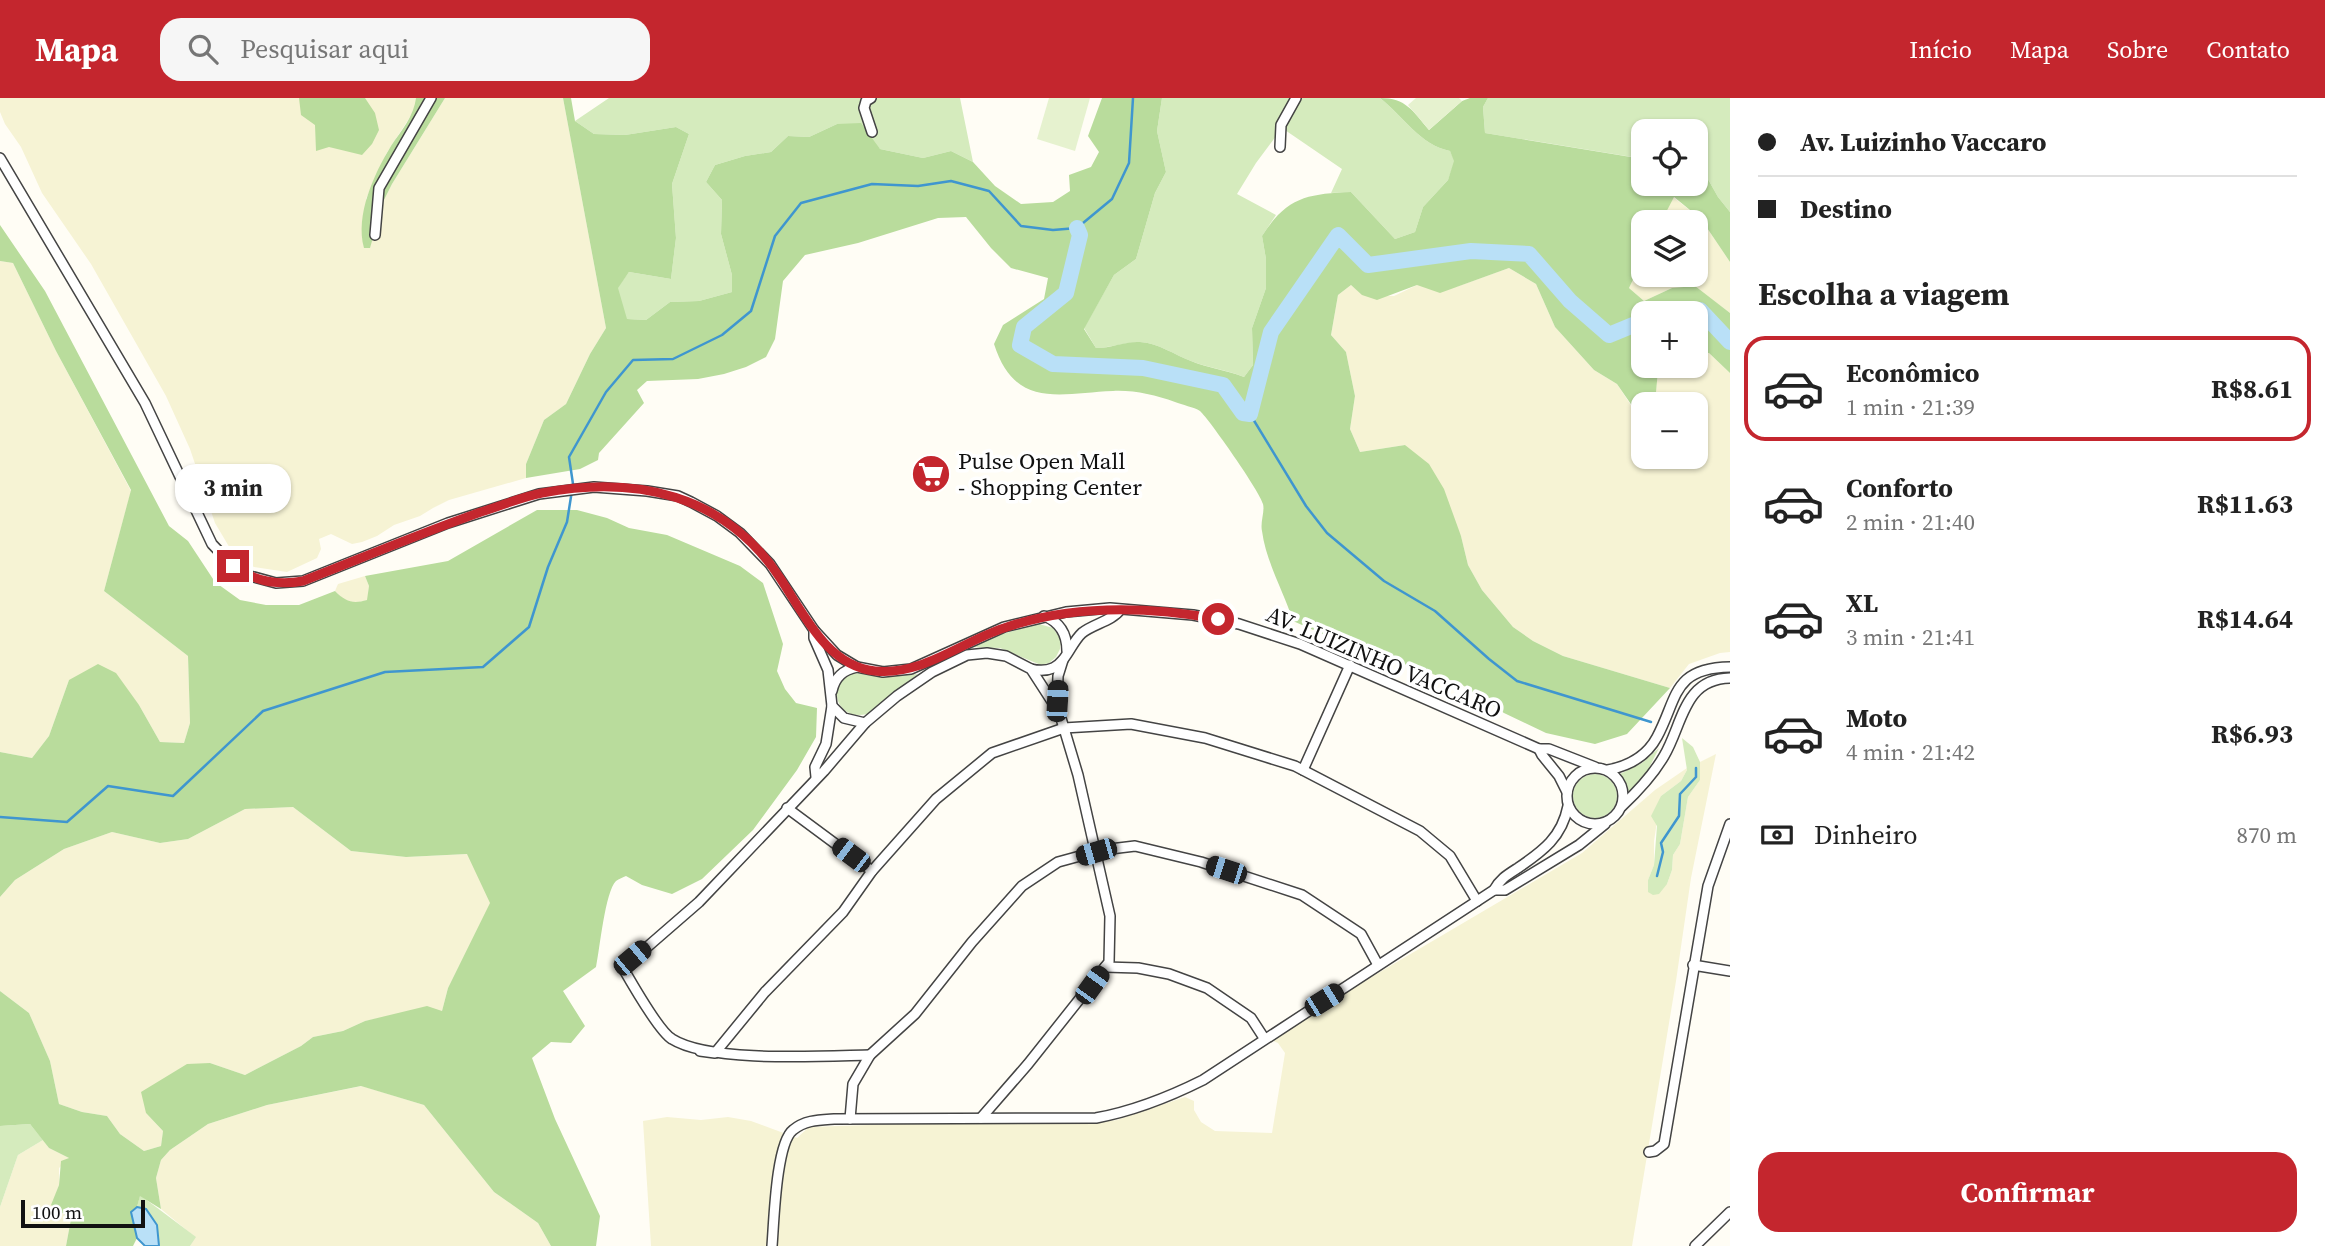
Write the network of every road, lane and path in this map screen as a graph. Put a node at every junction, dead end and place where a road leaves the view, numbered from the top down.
1 (430, 98) edge
2 (871, 98) edge
3 (1296, 98) edge
4 (872, 132) dead end
5 (1280, 147) dead end
6 (0, 158) edge
7 (375, 235) dead end
8 (1120, 610) junction
9 (1044, 616) junction
10 (814, 630) junction
11 (1065, 656) junction
12 (1350, 665) junction
13 (856, 667) junction
14 (1730, 667) edge
15 (1031, 669) junction
16 (1695, 674) junction
17 (1730, 678) edge
18 (1701, 686) junction
19 (832, 693) junction
20 (1057, 705) junction
21 (832, 706) junction
22 (865, 723) junction
23 (1064, 728) junction
24 (1539, 749) junction
25 (1595, 767) junction
26 (1303, 770) junction
27 (1608, 771) junction
28 (816, 777) junction
29 (1567, 792) junction
30 (1569, 806) junction
31 (1622, 806) junction
32 (787, 808) junction
33 (1608, 821) junction
34 (1730, 824) edge
35 (1096, 852) junction
36 (872, 871) junction
37 (1494, 890) junction
38 (1477, 901) junction
39 (1378, 965) junction
40 (1693, 965) junction
41 (1105, 967) junction
42 (1730, 971) edge
43 (1264, 1038) junction
44 (715, 1053) junction
45 (870, 1055) junction
46 (981, 1118) junction
47 (850, 1119) junction
48 (1650, 1152) dead end
49 (1730, 1212) edge
50 (772, 1246) edge
51 (1695, 1246) edge

1 - 7 street
2 - 4 street
3 - 5 street
6 - 10 street
8 - 9 street, AV. LUIZINHO VACCARO
8 - 11 street
8 - 12 street, AV. LUIZINHO VACCARO
9 - 11 street
9 - 13 street, AV. LUIZINHO VACCARO
10 - 13 street
10 - 19 street
11 - 15 street
11 - 20 street
12 - 24 street, AV. LUIZINHO VACCARO
12 - 26 street
13 - 19 street
14 - 16 street
15 - 20 street
15 - 22 street
16 - 18 street
16 - 27 street
17 - 18 street
18 - 31 street
19 - 21 street
20 - 23 street
21 - 22 street
21 - 28 street
22 - 28 street
23 - 26 street
23 - 35 street
23 - 36 street
24 - 25 street, AV. LUIZINHO VACCARO
24 - 29 street
25 - 27 street
25 - 29 street
26 - 38 street
27 - 31 street
28 - 32 street
29 - 30 street
30 - 33 street
30 - 37 street
31 - 33 street
32 - 36 street
32 - 44 street
33 - 37 street
34 - 40 street
35 - 39 street
35 - 41 street
35 - 45 street
36 - 44 street
37 - 38 street
38 - 39 street
39 - 43 street
40 - 42 street
40 - 48 street
41 - 43 street
41 - 46 street
43 - 46 street
44 - 45 street
45 - 47 street
46 - 47 street
47 - 50 street
49 - 51 street

